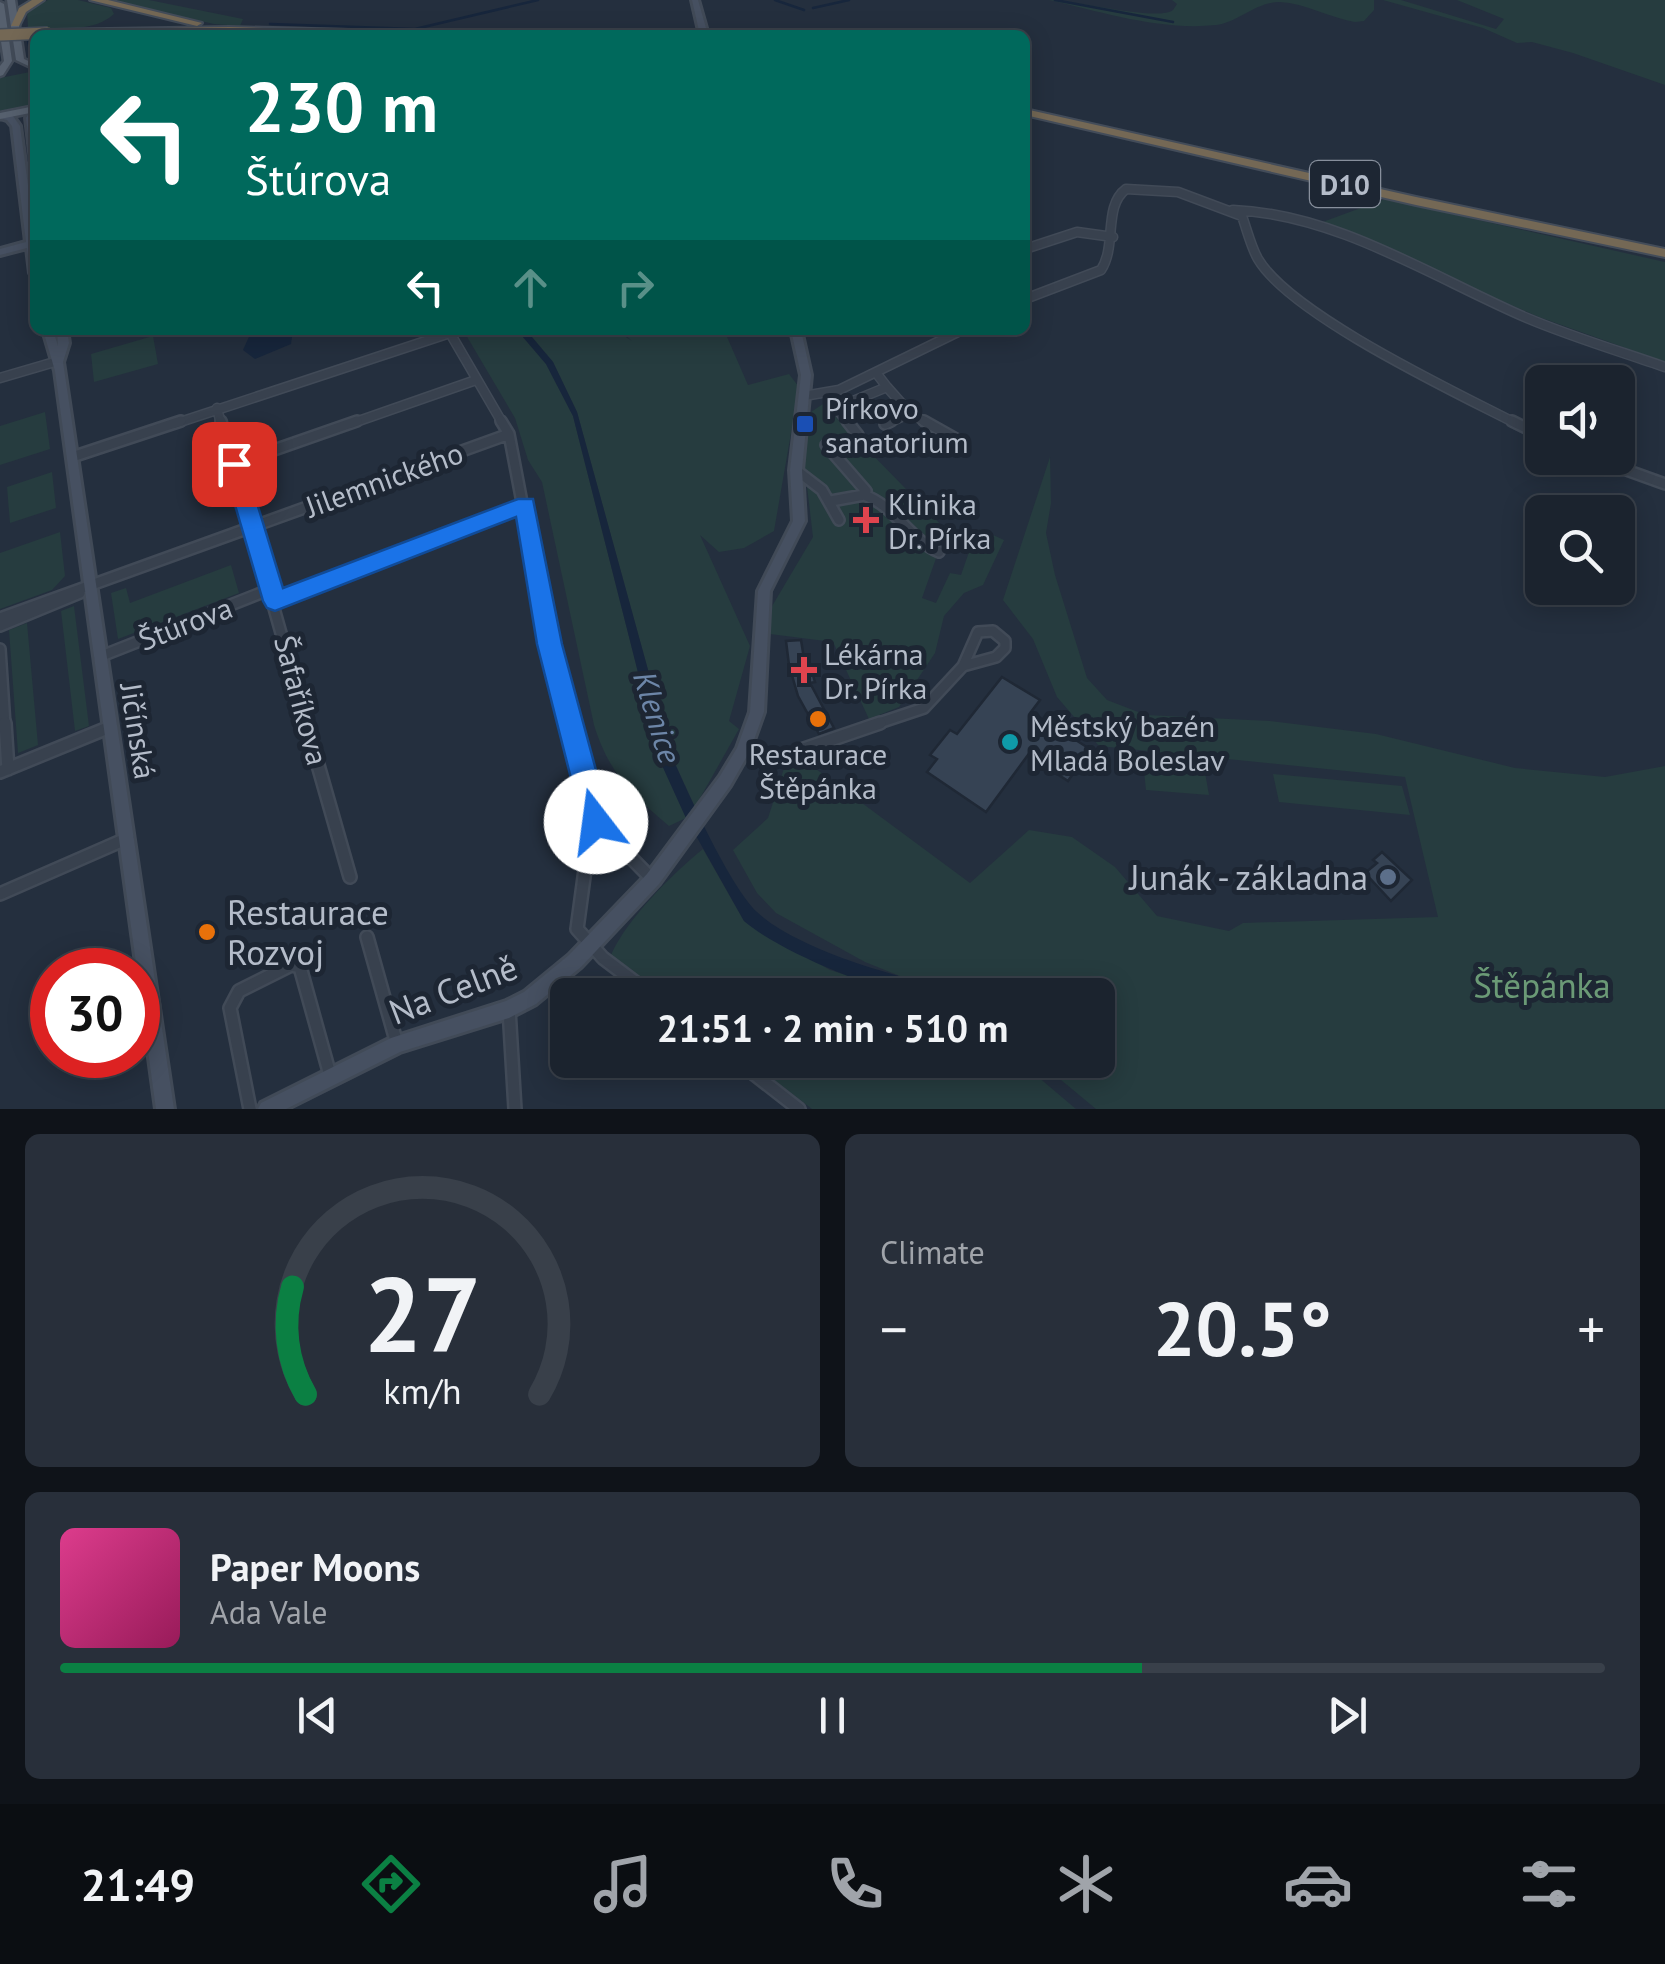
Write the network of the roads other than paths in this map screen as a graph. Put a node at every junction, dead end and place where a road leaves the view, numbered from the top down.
1 (11, 0) edge
2 (39, 0) edge
3 (95, 0) edge
4 (694, 0) edge
5 (0, 4) edge
6 (114, 4) junction
7 (15, 24) junction
8 (64, 30) edge
9 (211, 30) edge
10 (703, 30) edge
11 (30, 34) edge
12 (0, 37) edge
13 (30, 38) edge
14 (30, 65) edge
15 (30, 68) edge
16 (0, 74) edge
17 (1030, 110) edge
18 (30, 111) edge
19 (0, 116) edge
20 (1234, 210) junction
21 (30, 223) edge
22 (1072, 224) dead end
23 (1078, 232) junction
24 (1113, 237) junction
25 (30, 245) edge
26 (1030, 247) edge
27 (1665, 249) edge
28 (0, 252) edge
29 (1030, 297) edge
30 (50, 335) edge
31 (63, 335) edge
32 (447, 335) edge
33 (451, 335) edge
34 (797, 335) edge
35 (952, 335) edge
36 (58, 360) junction
37 (1665, 367) edge
38 (878, 374) junction
39 (0, 378) edge
40 (476, 380) junction
41 (887, 387) junction
42 (804, 396) junction
43 (217, 408) junction
44 (910, 413) junction
45 (884, 424) dead end
46 (1525, 428) edge
47 (509, 434) junction
48 (858, 436) dead end
49 (956, 439) dead end
50 (826, 444) dead end
51 (72, 457) junction
52 (234, 464) junction
53 (796, 470) junction
54 (1635, 473) edge
55 (1665, 484) edge
56 (864, 496) junction
57 (831, 502) junction
58 (525, 505) junction
59 (839, 520) dead end
60 (253, 527) junction
61 (938, 552) dead end
62 (90, 586) junction
63 (273, 595) junction
64 (0, 618) edge
65 (0, 626) edge
66 (0, 648) edge
67 (100, 656) junction
68 (964, 666) junction
69 (110, 727) junction
70 (798, 752) dead end
71 (4, 770) edge
72 (596, 822) junction
73 (128, 838) junction
74 (350, 877) dead end
75 (653, 880) junction
76 (0, 894) edge
77 (367, 937) dead end
78 (590, 946) junction
79 (630, 978) edge
80 (509, 1009) junction
81 (398, 1044) junction
82 (330, 1076) junction
83 (760, 1078) edge
84 (165, 1109) edge
85 (250, 1109) edge
86 (267, 1109) edge
87 (515, 1109) edge
88 (800, 1109) edge

1 - 7 main road
2 - 7 highway
3 - 6 highway
4 - 10 street
5 - 16 main road
6 - 8 highway
6 - 9 highway
7 - 14 main road
11 - 12 highway, bridge
12 - 13 highway, bridge
15 - 16 main road
17 - 27 highway, D10
18 - 19 main road
19 - 21 street
20 - 24 street
20 - 37 street
20 - 46 street
22 - 23 street
23 - 24 street
23 - 26 street
24 - 29 street
25 - 28 street
30 - 36 street, Jičínská
31 - 36 street, Jičínská
32 - 43 street
33 - 40 street
34 - 42 street
35 - 38 street
36 - 39 street
36 - 51 street, Jičínská
38 - 41 street
38 - 42 street
40 - 47 street
40 - 52 street
41 - 44 street
41 - 48 street
42 - 53 street
43 - 51 street
43 - 52 street, Šafaříkova
44 - 45 street
44 - 49 street
47 - 58 street
47 - 60 street, Jilemnického
50 - 56 street
51 - 62 street, Jičínská
52 - 60 street, Šafaříkova
53 - 57 street
53 - 75 street, Na Celně
54 - 55 street
56 - 57 street
56 - 61 street
57 - 59 street
58 - 63 street, Štúrova
58 - 72 street
60 - 62 street, Jilemnického
60 - 63 street, Šafaříkova
62 - 64 street, Jilemnického
62 - 65 street, Jilemnického
62 - 67 street, Jičínská
63 - 67 street, Štúrova
63 - 74 street, Šafaříkova
66 - 71 street
67 - 69 street, Jičínská
68 - 68 street
68 - 70 street
69 - 71 street
69 - 73 street, Jičínská
72 - 75 street
72 - 78 street
73 - 76 street
73 - 84 street, Jičínská
75 - 78 street, Na Celně
77 - 81 street
78 - 79 street
78 - 80 street, Na Celně
80 - 81 street, Na Celně
80 - 87 street
81 - 82 street, Na Celně
82 - 85 street
82 - 86 street, Na Celně
83 - 88 street

